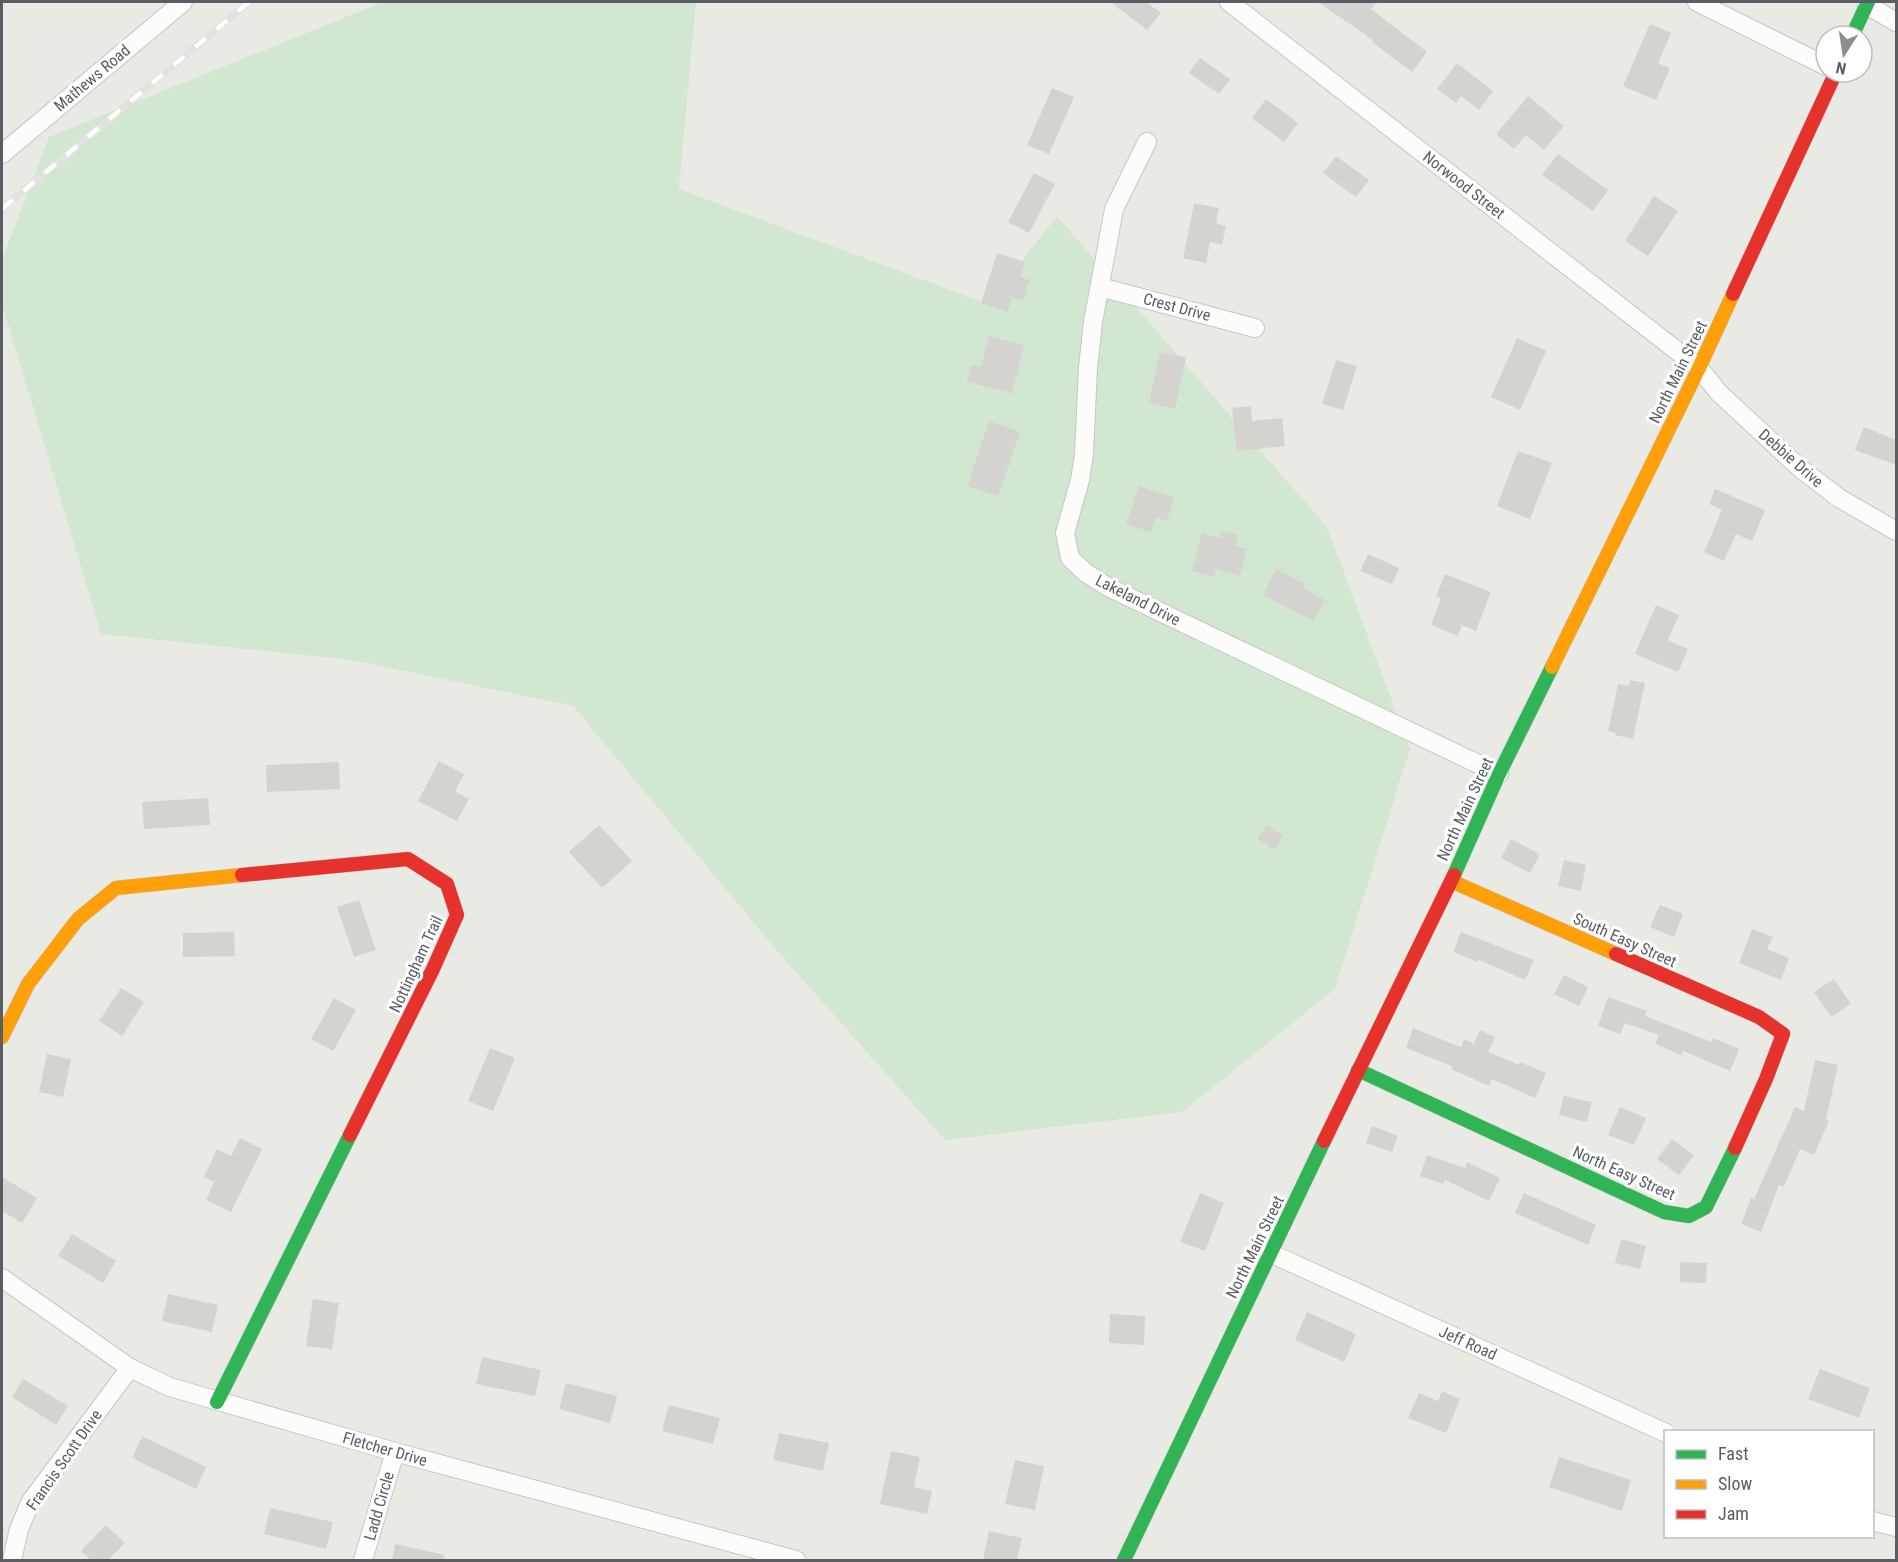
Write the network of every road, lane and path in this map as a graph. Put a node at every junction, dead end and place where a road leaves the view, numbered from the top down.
1 (183, 2) edge
2 (1229, 2) edge
3 (1697, 2) edge
4 (1868, 3) edge
5 (1896, 22) edge
6 (1858, 24) edge
7 (1814, 60) edge
8 (1830, 84) edge
9 (1147, 142) dead end
10 (2, 154) edge
11 (1100, 287) junction
12 (1255, 328) dead end
13 (1699, 368) junction
14 (1896, 531) edge
15 (1499, 774) junction
16 (1450, 881) junction
17 (1783, 1034) joint
18 (2, 1037) edge
19 (1358, 1070) junction
20 (1270, 1253) junction
21 (2, 1278) edge
22 (130, 1368) junction
23 (217, 1402) junction
24 (1664, 1433) edge
25 (395, 1452) junction
26 (1874, 1522) edge
27 (1896, 1527) edge
28 (734, 1552) edge
29 (12, 1560) edge
30 (363, 1560) edge
31 (796, 1560) edge
32 (1124, 1560) edge

1 - 10 street, Mathews Road
2 - 13 street, Norwood Street
3 - 7 street
4 - 5 street
4 - 6 street
8 - 13 street, North Main Street
9 - 11 street, Lakeland Drive
11 - 12 street, Crest Drive
11 - 15 street, Lakeland Drive
13 - 14 street, Debbie Drive
13 - 15 street, North Main Street
15 - 16 street, North Main Street
16 - 17 street, South Easy Street
16 - 19 street, North Main Street
17 - 19 street, North Easy Street
18 - 23 street, Nottingham Trail
19 - 20 street, North Main Street
20 - 24 street, Jeff Road
20 - 32 street, North Main Street
21 - 22 street, Fletcher Drive
22 - 23 street, Fletcher Drive
22 - 29 street, Francis Scott Drive
23 - 25 street, Fletcher Drive
25 - 28 street, Fletcher Drive
25 - 30 street, Ladd Circle
26 - 27 street
28 - 31 street, Fletcher Drive

